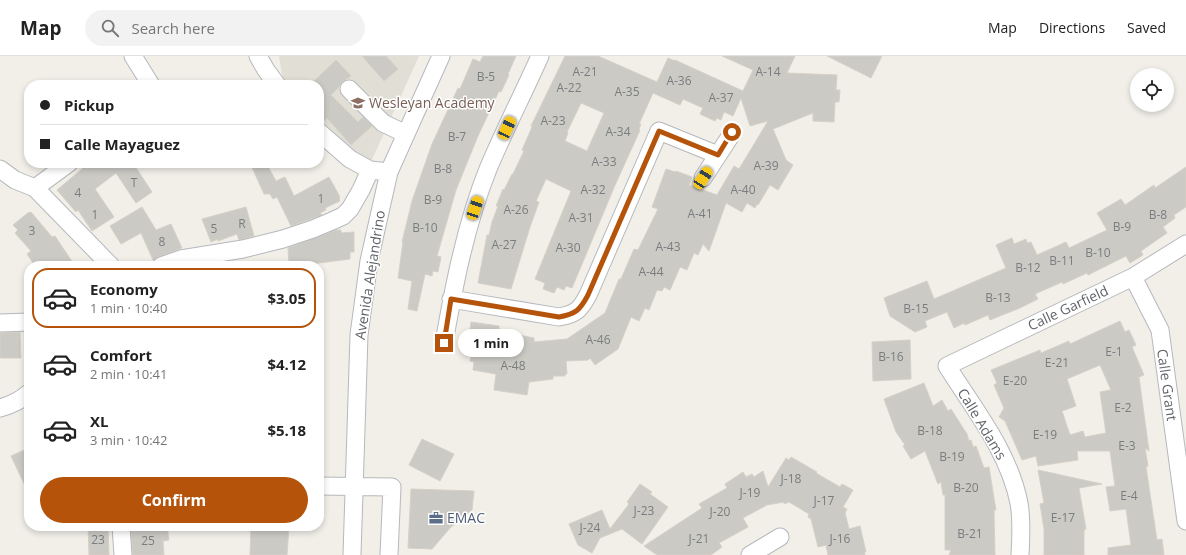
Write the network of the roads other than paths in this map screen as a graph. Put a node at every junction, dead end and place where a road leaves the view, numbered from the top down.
1 (133, 56) edge
2 (258, 56) edge
3 (441, 56) edge
4 (540, 56) edge
5 (147, 80) edge
6 (273, 80) edge
7 (349, 89) dead end
8 (732, 132) dead end
9 (406, 134) junction
10 (324, 136) edge
11 (718, 155) junction
12 (62, 168) edge
13 (0, 169) edge
14 (370, 170) junction
15 (389, 172) junction
16 (703, 178) dead end
17 (35, 188) junction
18 (1186, 244) edge
19 (106, 261) edge
20 (191, 261) edge
21 (1133, 277) junction
22 (451, 299) junction
23 (24, 322) edge
24 (0, 323) edge
25 (444, 343) dead end
26 (947, 366) joint
27 (24, 397) edge
28 (0, 408) edge
29 (324, 486) edge
30 (354, 486) junction
31 (1186, 522) edge
32 (121, 531) edge
33 (780, 537) dead end
34 (123, 555) edge
35 (352, 555) edge
36 (388, 555) edge
37 (750, 555) edge
38 (1020, 555) edge

1 - 5 street
2 - 6 street
3 - 9 street, Avenida Alejandrino
4 - 22 street
7 - 9 street
8 - 11 street
9 - 15 street, Avenida Alejandrino
10 - 14 street
11 - 16 street
11 - 22 street
12 - 17 street
13 - 17 street
14 - 15 street
14 - 20 street
15 - 30 street, Avenida Alejandrino
17 - 19 street
18 - 21 street, Calle Garfield
21 - 26 street, Calle Garfield
21 - 31 street, Calle Grant
22 - 25 street
23 - 24 street
26 - 38 street, Calle Adams
27 - 28 street
29 - 30 street
30 - 35 street, Avenida Alejandrino
30 - 36 street
32 - 34 street
33 - 37 street

